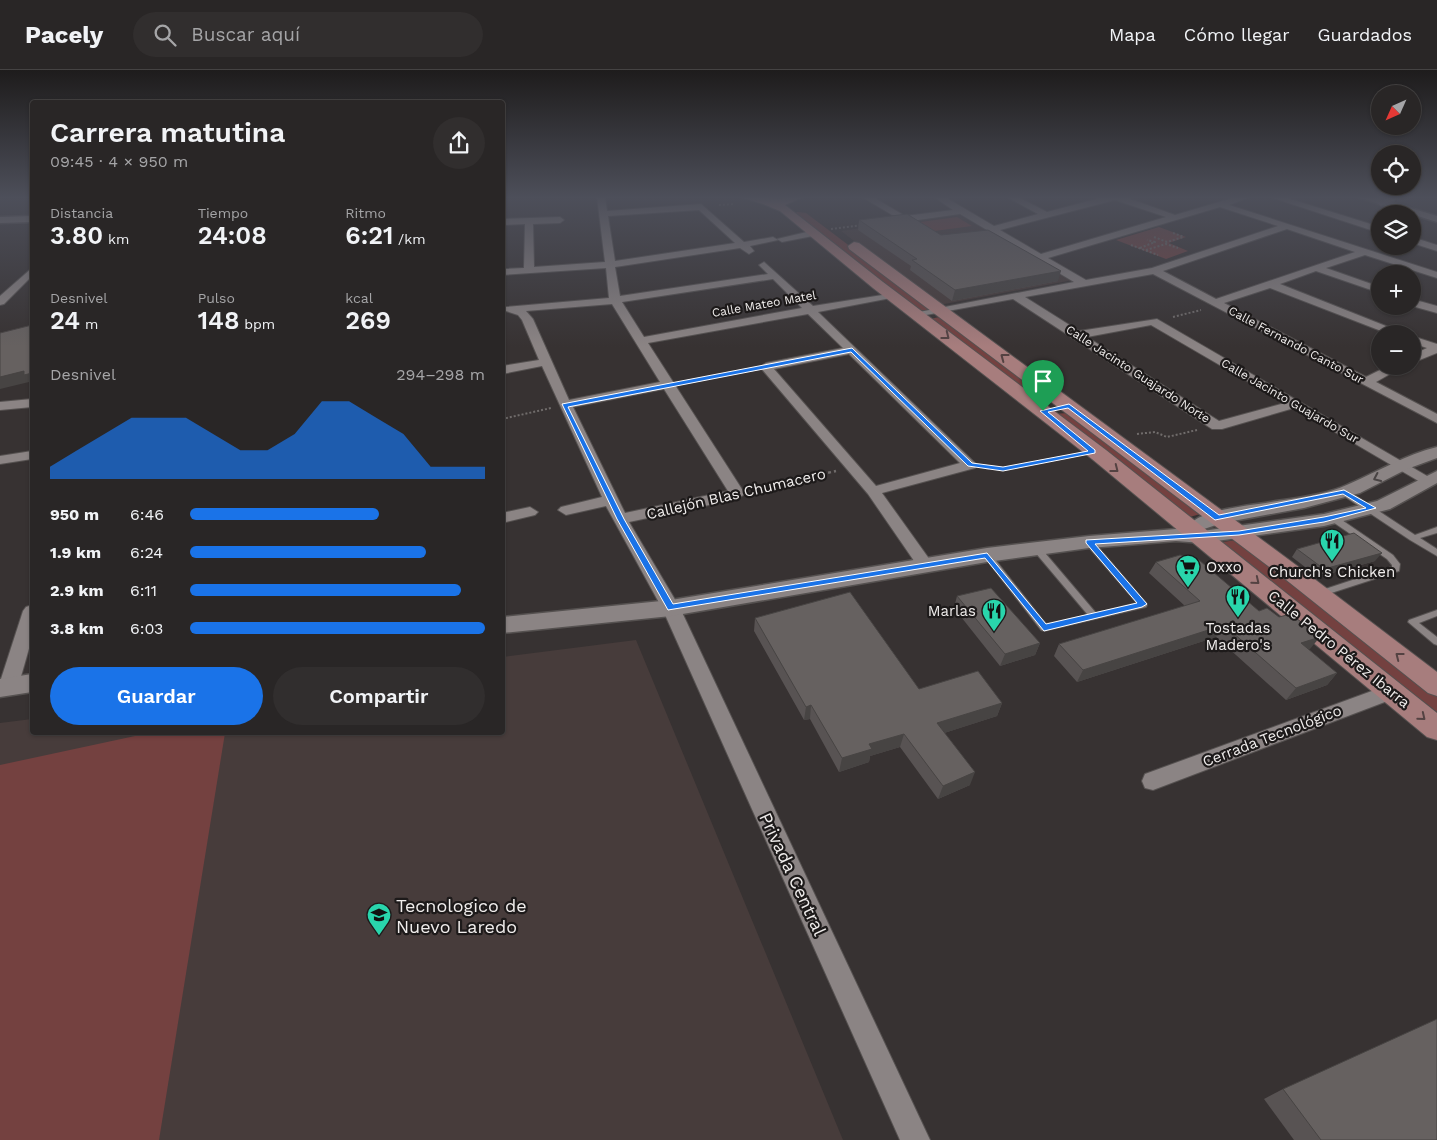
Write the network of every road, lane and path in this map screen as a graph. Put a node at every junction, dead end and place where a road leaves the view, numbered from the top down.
1 (529, 247) edge
2 (608, 247) edge
3 (730, 247) edge
4 (745, 247) edge
5 (840, 247) edge
6 (847, 247) edge
7 (1023, 247) edge
8 (1075, 247) edge
9 (1155, 247) edge
10 (1175, 247) edge
11 (1226, 247) edge
12 (1349, 247) edge
13 (1179, 249) dead end
14 (1371, 249) edge
15 (1146, 250) dead end
16 (1364, 252) junction
17 (754, 256) dead end
18 (1040, 257) junction
19 (610, 265) junction
20 (764, 265) dead end
21 (1316, 268) junction
22 (529, 270) junction
23 (1154, 271) junction
24 (505, 272) edge
25 (30, 273) edge
26 (1437, 275) edge
27 (775, 276) junction
28 (22, 281) junction
29 (7, 282) dead end
30 (1084, 283) junction
31 (1270, 284) junction
32 (1371, 287) edge
33 (891, 295) junction
34 (1015, 295) junction
35 (615, 300) junction
36 (0, 302) edge
37 (1218, 304) junction
38 (1421, 305) edge
39 (507, 310) edge
40 (810, 310) junction
41 (942, 310) junction
42 (1437, 310) edge
43 (919, 314) junction
44 (1153, 321) junction
45 (1377, 325) edge
46 (1077, 335) junction
47 (642, 341) junction
48 (1421, 342) edge
49 (1437, 348) edge
50 (852, 350) junction
51 (1421, 356) edge
52 (546, 362) junction
53 (766, 367) junction
54 (505, 369) edge
55 (1380, 375) edge
56 (1366, 382) junction
57 (669, 384) junction
58 (30, 403) edge
59 (1295, 404) junction
60 (0, 406) edge
61 (565, 406) junction
62 (1069, 406) junction
63 (1043, 411) junction
64 (505, 418) edge
65 (1437, 419) edge
66 (1217, 426) junction
67 (1137, 434) dead end
68 (1093, 452) junction
69 (1437, 452) edge
70 (30, 456) edge
71 (0, 460) edge
72 (970, 465) junction
73 (1401, 465) junction
74 (852, 468) junction
75 (1432, 478) edge
76 (874, 491) junction
77 (1344, 492) junction
78 (737, 494) junction
79 (611, 500) junction
80 (1372, 508) junction
81 (566, 510) dead end
82 (530, 512) dead end
83 (505, 517) edge
84 (1218, 518) junction
85 (1333, 518) junction
86 (620, 519) junction
87 (1437, 530) edge
88 (1189, 533) junction
89 (1239, 533) junction
90 (1413, 538) junction
91 (1089, 542) junction
92 (1037, 549) junction
93 (1437, 553) edge
94 (987, 555) junction
95 (927, 567) junction
96 (1318, 594) junction
97 (671, 608) junction
98 (1437, 613) edge
99 (30, 616) edge
100 (1094, 616) junction
101 (505, 625) edge
102 (1437, 642) edge
103 (30, 683) edge
104 (1437, 686) edge
105 (4, 687) edge
106 (1391, 692) junction
107 (1437, 729) edge
108 (1153, 782) dead end
109 (915, 1140) edge

1 - 22 street
2 - 19 street
3 - 19 street
4 - 17 street
5 - 33 main road, Calle Pedro Pérez Ibarra
6 - 41 main road, Calle Pedro Pérez Ibarra
7 - 18 street
8 - 18 street
9 - 15 path
10 - 13 path
11 - 23 street
12 - 16 street
14 - 16 street
16 - 21 street
16 - 26 street
18 - 30 street
19 - 22 street
19 - 35 street
20 - 27 street
21 - 31 street
21 - 32 street
22 - 24 street
23 - 30 street
23 - 37 street, Calle Fernando Canto Sur
25 - 28 street
27 - 35 street
27 - 40 street
28 - 29 street
28 - 36 street
30 - 34 street
31 - 37 street
31 - 45 street
33 - 40 street, Calle Mateo Matel
33 - 43 main road, Calle Pedro Pérez Ibarra
34 - 41 street
34 - 46 street, Calle Jacinto Guajardo Norte
35 - 39 street
35 - 47 street
37 - 44 path
37 - 56 street, Calle Fernando Canto Sur
38 - 42 street
39 - 52 street, Privada Central
40 - 47 street, Calle Mateo Matel
40 - 50 street
41 - 43 street
62 -> 41 main road, Calle Pedro Pérez Ibarra
43 -> 63 main road, Calle Pedro Pérez Ibarra
44 - 46 street
44 - 59 street, Calle Jacinto Guajardo Sur
46 - 66 street, Calle Jacinto Guajardo Norte
47 - 57 street
48 - 49 street
49 - 51 street
50 - 53 street
50 - 72 street
52 - 54 street
52 - 61 street, Privada Central
53 - 57 path
53 - 74 street
55 - 56 street
56 - 65 street, Calle Fernando Canto Sur
57 - 61 street
57 - 78 street
58 - 60 street
59 - 66 street, Calle Jacinto Guajardo Norte
59 - 73 street, Calle Jacinto Guajardo Sur
61 - 64 path
61 - 79 street, Privada Central
62 - 63 main road
62 - 84 main road, Calle Pedro Pérez Ibarra
63 - 68 main road, Calle Pedro Pérez Ibarra
66 - 67 path
68 - 72 path
68 -> 88 main road, Calle Pedro Pérez Ibarra
69 - 73 street
70 - 71 street
72 - 76 street
73 - 75 street, Calle Jacinto Guajardo Sur
73 -> 77 street
74 - 76 street
74 - 78 path, Callejón Blas Chumacero
75 - 80 street
76 - 95 street
77 - 80 lane
77 - 84 street
78 - 86 street, Callejón Blas Chumacero
79 - 81 street
79 - 86 street, Privada Central
80 - 85 street
80 - 90 lane
82 - 83 street
84 - 88 street
84 - 89 main road, Calle Pedro Pérez Ibarra
85 - 89 street
85 - 96 lane
86 - 97 street, Privada Central
87 - 90 lane
88 - 89 street
88 - 91 street
88 -> 106 main road, Calle Pedro Pérez Ibarra
89 - 96 main road, Calle Pedro Pérez Ibarra
90 - 93 lane
91 - 92 street
91 - 100 lane
92 - 94 street
92 - 100 lane
94 - 95 street
94 - 100 lane
95 - 97 street
104 -> 96 main road, Calle Pedro Pérez Ibarra
97 - 101 street
97 - 109 street, Privada Central
98 - 102 lane
99 - 105 street
103 - 105 street
106 -> 107 main road, Calle Pedro Pérez Ibarra
106 - 108 street, Cerrada Tecnológico

